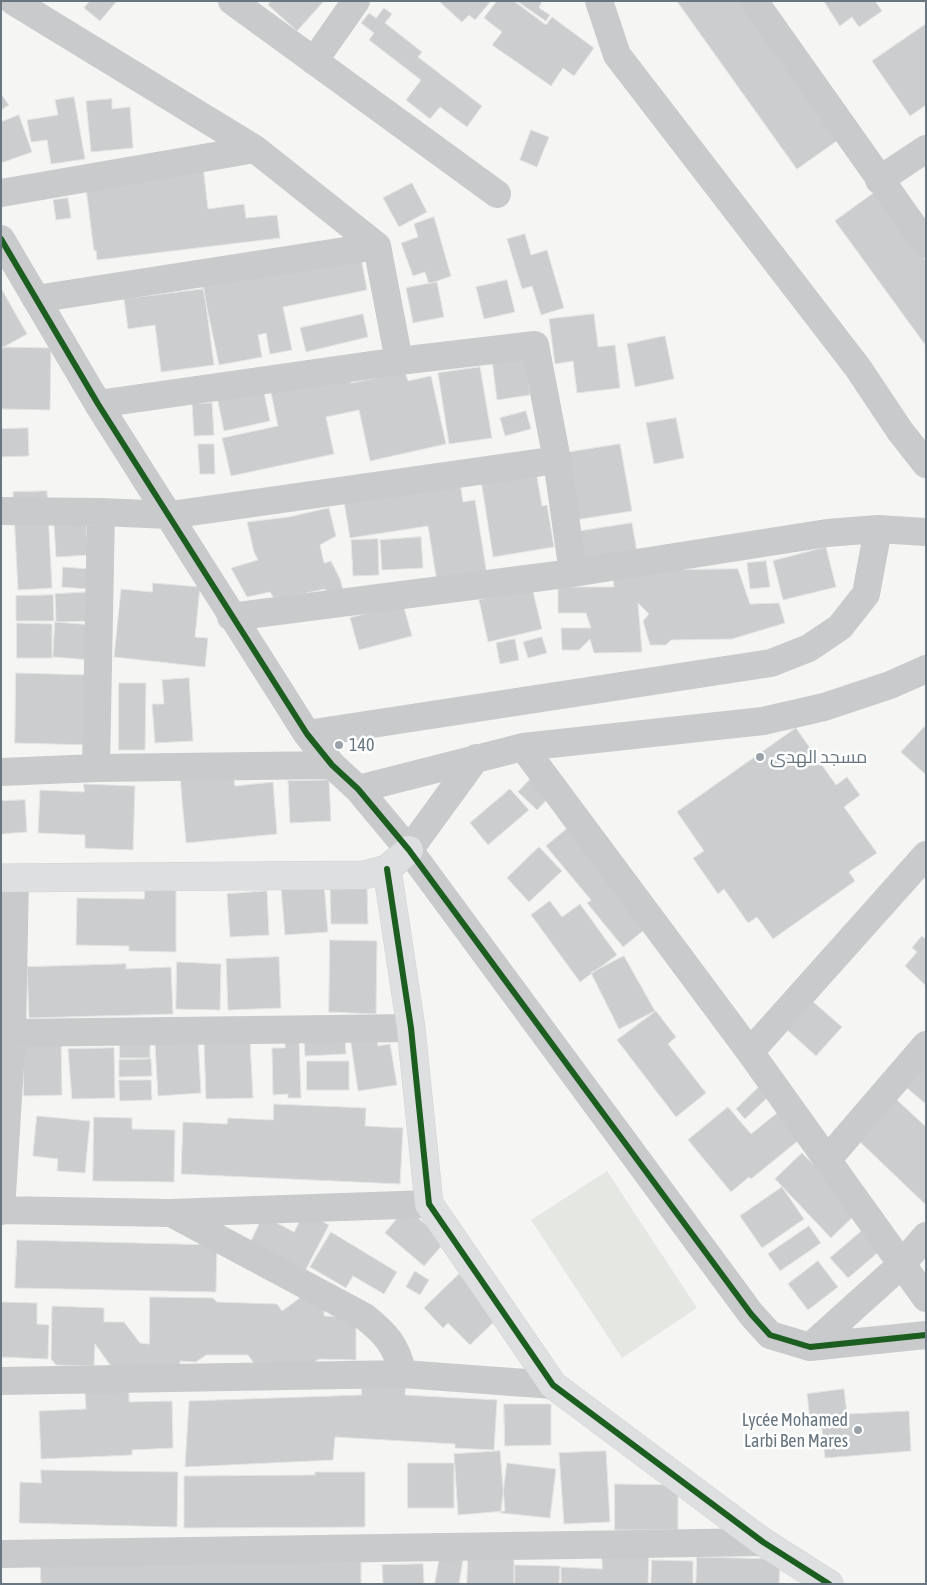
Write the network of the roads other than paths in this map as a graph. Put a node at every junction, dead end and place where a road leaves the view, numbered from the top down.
1 (13, 1) edge
2 (232, 1) edge
3 (356, 1) edge
4 (599, 1) edge
5 (754, 1) edge
6 (314, 61) junction
7 (255, 149) junction
8 (926, 149) edge
9 (879, 180) junction
10 (1, 193) edge
11 (497, 194) dead end
12 (1, 239) edge
13 (926, 244) edge
14 (377, 246) junction
15 (36, 299) junction
16 (399, 361) junction
17 (98, 404) junction
18 (557, 460) junction
19 (926, 464) edge
20 (1, 511) edge
21 (101, 512) junction
22 (170, 515) junction
23 (878, 529) junction
24 (926, 532) edge
25 (573, 573) junction
26 (232, 617) junction
27 (926, 669) edge
28 (307, 734) junction
29 (523, 747) junction
30 (476, 758) junction
31 (332, 765) junction
32 (96, 768) junction
33 (1, 772) edge
34 (358, 789) junction
35 (409, 850) junction
36 (926, 855) edge
37 (387, 870) junction
38 (8, 878) edge
39 (411, 1028) junction
40 (12, 1033) junction
41 (926, 1045) edge
42 (750, 1052) junction
43 (827, 1160) junction
44 (429, 1204) junction
45 (1, 1210) edge
46 (170, 1213) junction
47 (926, 1236) edge
48 (901, 1265) junction
49 (926, 1298) edge
50 (926, 1335) edge
51 (810, 1347) junction
52 (403, 1374) junction
53 (1, 1381) edge
54 (553, 1385) junction
55 (763, 1542) junction
56 (1, 1554) edge
57 (829, 1584) edge

1 - 7 street
2 - 6 street
3 - 6 street
4 - 19 street
5 - 9 street
6 - 11 street
7 - 10 street
7 - 14 street
8 - 9 street
9 - 13 street
12 - 15 street
14 - 15 street
14 - 16 street
15 - 17 street
16 - 17 street
16 - 18 street
17 - 22 street
18 - 22 street
18 - 25 street
20 - 21 street
21 - 22 street
21 - 32 street
22 - 26 street
23 - 24 street
23 - 25 street
23 - 28 street
25 - 26 street
26 - 28 street
27 - 29 street
28 - 31 street
29 - 30 street
29 - 42 street
30 - 34 street
30 - 35 street
31 - 32 street
31 - 34 street
32 - 33 street
34 - 35 street
35 - 37 street
35 - 51 street
36 - 42 street
37 - 38 street
37 - 39 street
38 - 40 street
39 - 40 street
39 - 44 street
40 - 45 street
41 - 43 street
42 - 43 street
43 - 48 street
44 - 46 street
44 - 54 street
45 - 46 street
46 - 52 street
47 - 48 street
48 - 49 street
48 - 51 street
50 - 51 street
52 - 53 street
52 - 54 street
54 - 55 street
55 - 56 street
55 - 57 street

